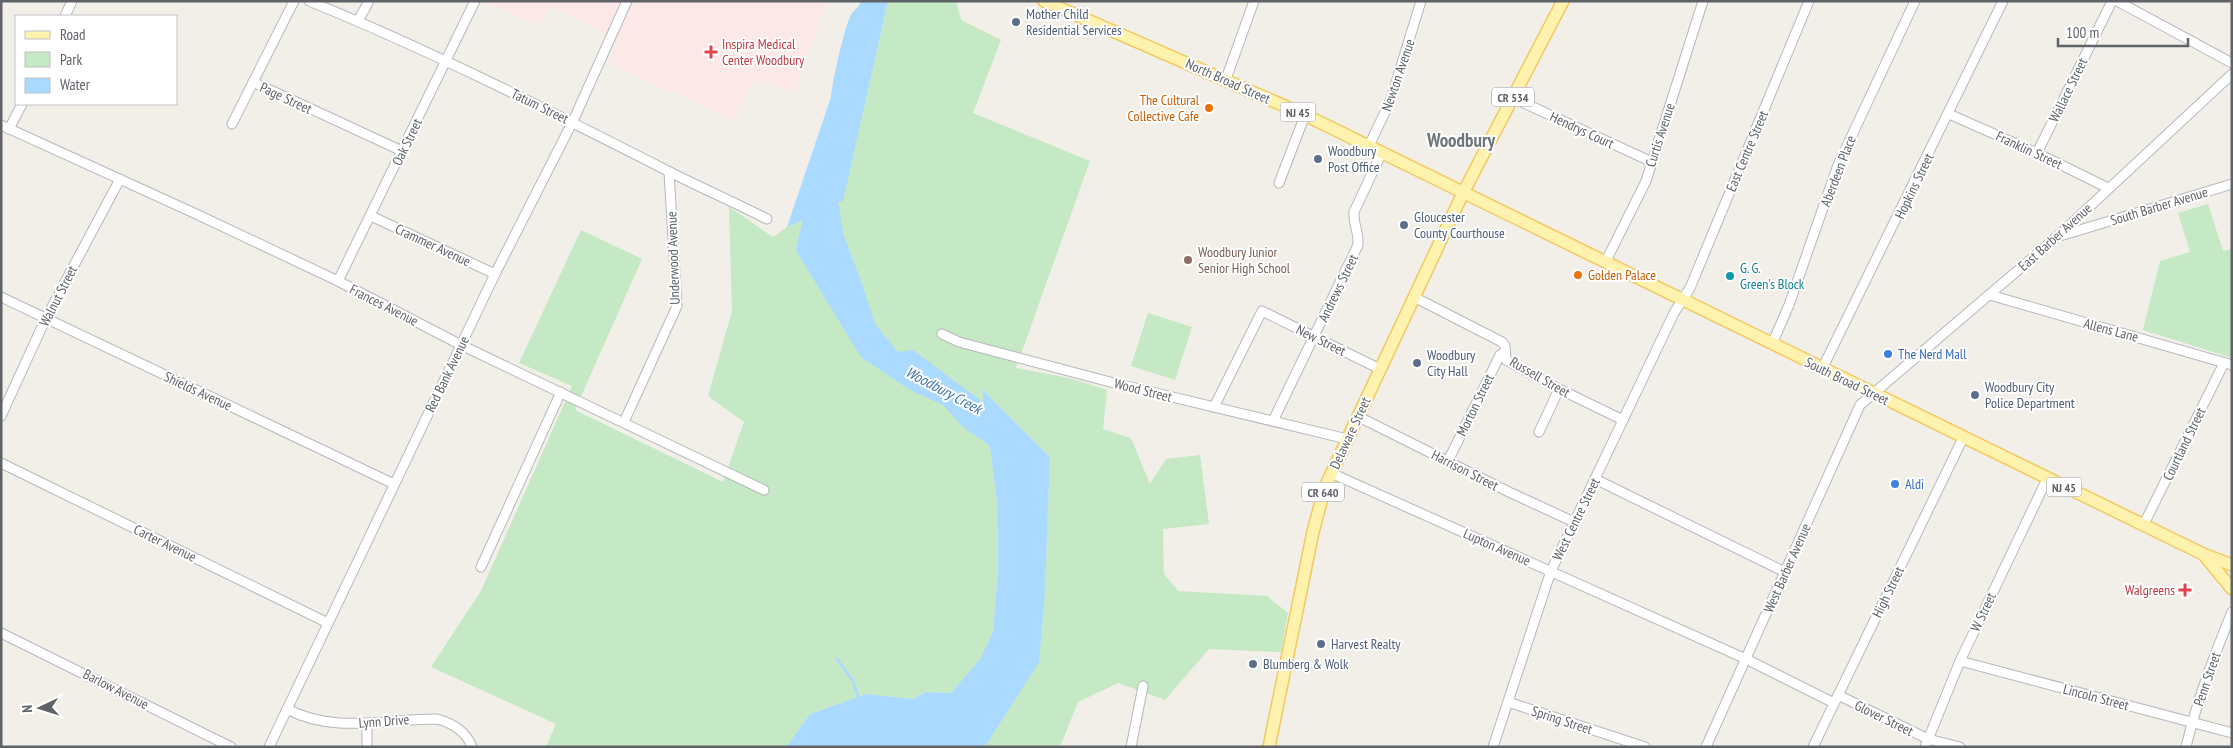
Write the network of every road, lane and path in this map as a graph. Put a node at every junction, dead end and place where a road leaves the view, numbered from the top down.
1 (72, 1) edge
2 (294, 1) edge
3 (309, 1) edge
4 (369, 1) edge
5 (475, 1) edge
6 (628, 1) edge
7 (1044, 1) edge
8 (1254, 1) edge
9 (1421, 1) edge
10 (1563, 1) edge
11 (1703, 1) edge
12 (1809, 1) edge
13 (1915, 1) edge
14 (2003, 1) edge
15 (2112, 1) edge
16 (2118, 1) edge
17 (65, 15) edge
18 (358, 21) junction
19 (446, 61) junction
20 (2232, 63) edge
21 (2232, 74) edge
22 (1226, 79) junction
23 (254, 82) junction
24 (1513, 98) junction
25 (21, 105) edge
26 (1949, 114) junction
27 (1306, 115) junction
28 (572, 121) junction
29 (232, 124) dead end
30 (5, 127) edge
31 (1369, 146) junction
32 (402, 151) junction
33 (1382, 152) junction
34 (2037, 153) junction
35 (1652, 162) junction
36 (669, 172) junction
37 (120, 179) junction
38 (1279, 183) dead end
39 (2232, 184) edge
40 (2108, 188) junction
41 (1463, 193) junction
42 (370, 216) junction
43 (767, 219) dead end
44 (2058, 236) junction
45 (1605, 263) junction
46 (495, 274) junction
47 (338, 282) junction
48 (1990, 295) junction
49 (1, 297) edge
50 (1414, 297) junction
51 (1682, 300) junction
52 (46, 318) junction
53 (942, 334) dead end
54 (1315, 337) junction
55 (1772, 344) junction
56 (461, 345) junction
57 (1505, 352) junction
58 (2228, 364) edge
59 (1380, 369) junction
60 (1822, 369) junction
61 (1559, 389) junction
62 (561, 392) junction
63 (1872, 393) junction
64 (1214, 406) junction
65 (1, 416) edge
66 (1357, 416) junction
67 (1623, 420) junction
68 (1273, 421) junction
69 (624, 422) junction
70 (1539, 432) dead end
71 (1963, 438) junction
72 (1347, 439) junction
73 (1448, 461) junction
74 (1, 463) edge
75 (1331, 473) junction
76 (1596, 479) junction
77 (2047, 479) junction
78 (394, 484) junction
79 (764, 490) dead end
80 (1574, 522) junction
81 (2143, 526) junction
82 (2202, 554) junction
83 (2232, 566) edge
84 (481, 567) dead end
85 (1551, 571) junction
86 (1785, 572) junction
87 (2232, 589) edge
88 (2232, 612) edge
89 (328, 622) junction
90 (1, 633) edge
91 (1746, 659) junction
92 (1960, 661) junction
93 (1143, 686) dead end
94 (1836, 699) junction
95 (1508, 702) junction
96 (287, 709) junction
97 (2192, 722) junction
98 (367, 723) junction
99 (2232, 733) edge
100 (1926, 743) edge
101 (231, 747) edge
102 (269, 747) edge
103 (367, 747) edge
104 (472, 747) edge
105 (1131, 747) edge
106 (1269, 747) edge
107 (1493, 747) edge
108 (1645, 747) edge
109 (1706, 747) edge
110 (1813, 747) edge
111 (1960, 747) edge
112 (2186, 747) edge

1 - 17 street
2 - 23 street, Page Street
3 - 18 street, Tatum Street
4 - 18 street
5 - 19 street, Oak Street
6 - 28 street, Red Bank Avenue
7 - 22 main road, North Broad Street / NJ 45
8 - 22 street
9 - 31 street, Newton Avenue
10 - 24 main road, CR 534
11 - 35 street, Curtis Avenue
12 - 51 street, East Centre Street
13 - 55 street, Aberdeen Place
14 - 26 street, Hopkins Street
15 - 34 street, Wallace Street
16 - 20 street
18 - 19 street, Tatum Street
19 - 28 street, Tatum Street
19 - 32 street, Oak Street
21 - 40 street, East Barber Avenue
22 - 27 main road, North Broad Street / NJ 45
23 - 29 street
23 - 32 street, Page Street
24 - 35 street, Hendrys Court
24 - 41 main road, CR 534
25 - 30 street
26 - 34 street, Franklin Street
26 - 60 street, Hopkins Street
27 - 31 main road, North Broad Street / NJ 45
27 - 38 street
28 - 36 street, Tatum Street
28 - 46 street, Red Bank Avenue
30 - 37 street, Frances Avenue
31 - 33 main road, North Broad Street / NJ 45
32 - 42 street, Oak Street
33 - 41 main road, North Broad Street / NJ 45
33 - 54 street, Andrews Street
34 - 40 street, Franklin Street
35 - 45 street, Curtis Avenue
36 - 43 street, Tatum Street
36 - 69 street, Underwood Avenue
37 - 47 street, Frances Avenue
37 - 52 street, Walnut Street
39 - 44 street, South Barber Avenue
40 - 44 street, East Barber Avenue
41 - 45 main road, South Broad Street / NJ 45
41 - 50 main road, Delaware Street / CR 640
42 - 46 street, Crammer Avenue
42 - 47 street, Oak Street
44 - 48 street, East Barber Avenue
45 - 51 main road, South Broad Street / NJ 45
46 - 56 street, Red Bank Avenue
47 - 56 street, Frances Avenue
48 - 58 street, Allens Lane
48 - 63 street, East Barber Avenue
49 - 52 street, Shields Avenue
50 - 57 street, Russell Street
50 - 59 main road, Delaware Street / CR 640
51 - 55 main road, South Broad Street / NJ 45
51 - 67 street, West Centre Street
52 - 65 street, Walnut Street
52 - 78 street, Shields Avenue
53 - 64 street, Wood Street
54 - 59 street, New Street
54 - 64 street, New Street
54 - 68 street, Andrews Street
55 - 60 main road, South Broad Street / NJ 45
56 - 62 street, Frances Avenue
56 - 78 street, Red Bank Avenue
57 - 61 street, Russell Street
57 - 73 street, Morton Street
58 - 81 street, Courtland Street
59 - 66 main road, Delaware Street / CR 640
60 - 63 main road, South Broad Street / NJ 45
61 - 67 street, Russell Street
61 - 70 street
62 - 69 street, Frances Avenue
62 - 84 street
63 - 71 main road, South Broad Street / NJ 45
63 - 86 street, West Barber Avenue
64 - 68 street, Wood Street
66 - 72 main road, Delaware Street / CR 640
66 - 73 street, Harrison Street
67 - 76 street, West Centre Street
68 - 72 street, Wood Street
69 - 79 street, Frances Avenue
71 - 77 main road, South Broad Street / NJ 45
71 - 94 street, High Street
72 - 75 main road, Delaware Street / CR 640
73 - 80 street, Harrison Street
74 - 89 street, Carter Avenue
75 - 85 street, Lupton Avenue
75 - 106 main road, Delaware Street / CR 640
76 - 80 street, West Centre Street
76 - 86 street
77 - 81 main road, South Broad Street / NJ 45
77 - 92 street, W Street
78 - 89 street, Red Bank Avenue
80 - 85 street, West Centre Street
81 - 82 main road, South Broad Street / NJ 45
82 - 83 main road, South Broad Street / NJ 45
82 - 87 main road
85 - 91 street, Lupton Avenue
85 - 95 street, West Centre Street
86 - 91 street, West Barber Avenue
88 - 97 street, Penn Street
89 - 96 street, Red Bank Avenue
90 - 101 street, Barlow Avenue
91 - 94 street, Glover Street
91 - 109 street, West Barber Avenue
92 - 97 street, Lincoln Street
92 - 100 street, W Street
93 - 105 street
94 - 100 street, Glover Street
94 - 110 street, High Street
95 - 107 street, West Centre Street
95 - 108 street, Spring Street
96 - 98 street, Lynn Drive
96 - 102 street, Red Bank Avenue
97 - 99 street, Lincoln Street
97 - 112 street, Penn Street
98 - 103 street
98 - 104 street, Lynn Drive
100 - 111 street, Glover Street

